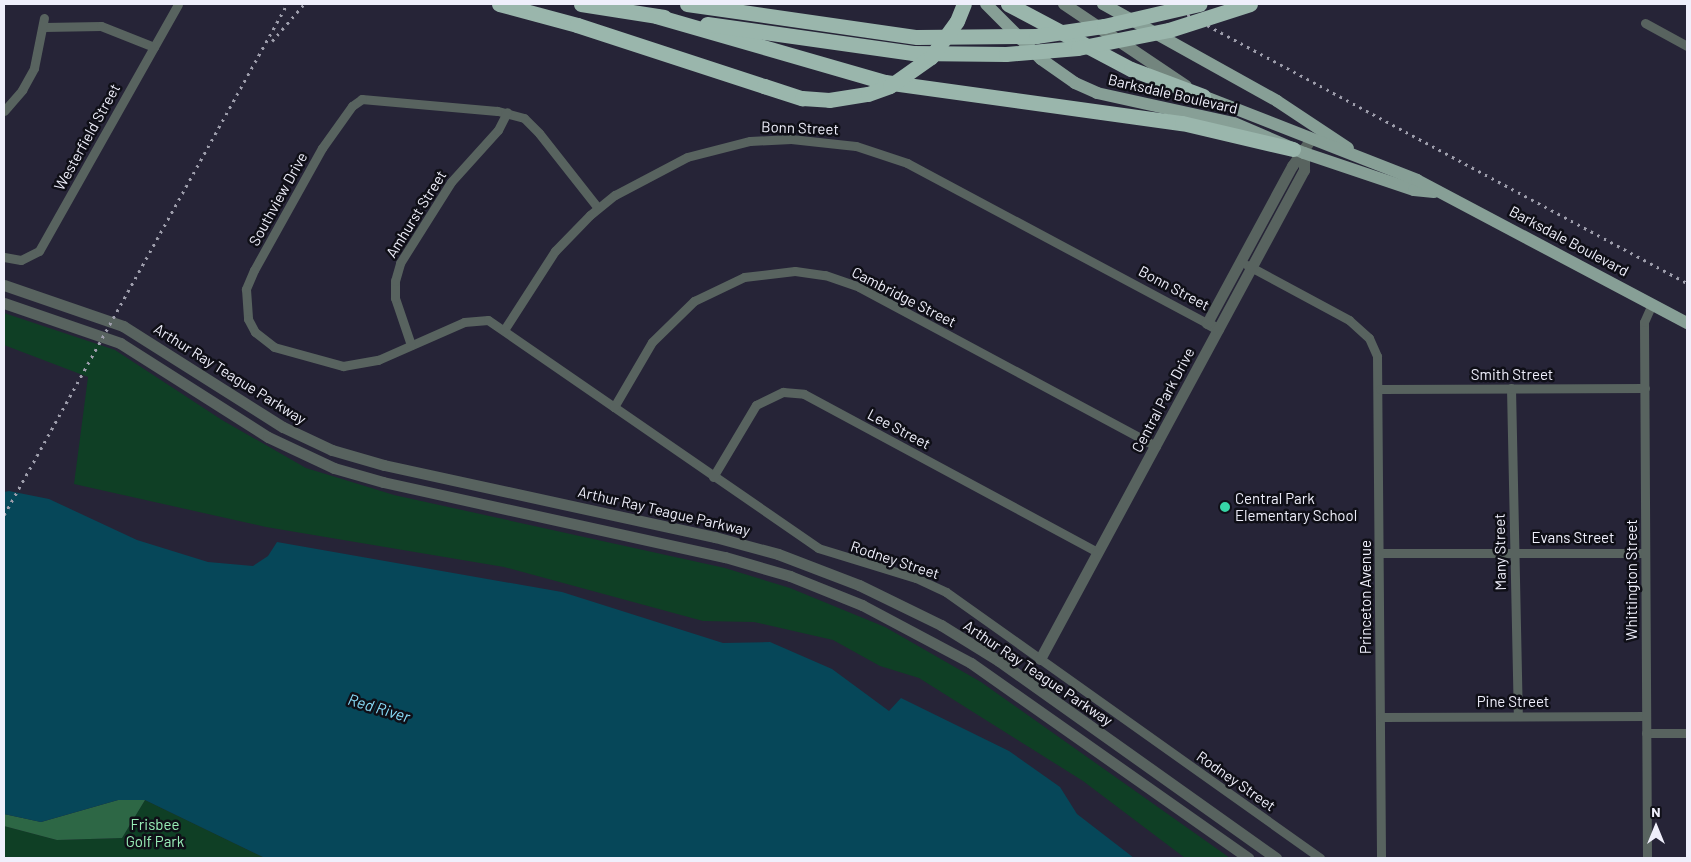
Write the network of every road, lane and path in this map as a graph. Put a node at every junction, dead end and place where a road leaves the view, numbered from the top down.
1 (178, 4) edge
2 (499, 4) edge
3 (581, 4) edge
4 (687, 4) edge
5 (964, 4) edge
6 (986, 4) edge
7 (1008, 4) edge
8 (1064, 4) edge
9 (1103, 4) edge
10 (1198, 4) edge
11 (1250, 4) edge
12 (656, 16) junction
13 (1644, 23) dead end
14 (1687, 46) edge
15 (154, 47) junction
16 (1204, 96) junction
17 (4, 111) edge
18 (507, 112) junction
19 (1317, 127) junction
20 (1311, 139) junction
21 (1299, 151) junction
22 (1388, 169) junction
23 (1434, 192) junction
24 (598, 208) junction
25 (4, 257) edge
26 (1240, 261) junction
27 (1252, 268) junction
28 (4, 286) edge
29 (4, 303) edge
30 (1652, 304) junction
31 (1207, 323) junction
32 (1687, 323) edge
33 (1218, 329) junction
34 (504, 330) junction
35 (411, 345) junction
36 (1511, 388) junction
37 (1645, 388) junction
38 (1380, 389) junction
39 (614, 407) junction
40 (1156, 446) junction
41 (713, 477) junction
42 (1513, 551) junction
43 (1098, 552) junction
44 (1380, 552) junction
45 (1645, 552) junction
46 (1040, 659) junction
47 (1518, 716) junction
48 (1646, 716) junction
49 (1380, 717) junction
50 (1646, 733) junction
51 (1687, 733) edge
52 (1248, 858) edge
53 (1276, 858) edge
54 (1320, 858) edge
55 (1381, 858) edge
56 (1646, 858) edge

1 - 15 street, Westerfield Street
2 - 5 highway, bridge
3 - 12 highway
4 - 10 highway, bridge
6 - 21 main road, Barksdale Boulevard
7 - 16 highway
8 - 16 main road, Barksdale Boulevard
9 - 19 main road
11 - 12 highway, bridge
12 - 21 highway
13 - 14 street
15 - 17 street
15 - 25 street, Westerfield Street
16 - 20 main road, Barksdale Boulevard
18 - 24 street, Southview Drive
18 - 35 street, Amhurst Street
18 - 35 street, Southview Drive
19 - 20 street
19 - 22 main road
20 - 21 street, Central Park Drive
20 - 22 main road, Barksdale Boulevard
21 - 23 main road, Barksdale Boulevard
21 - 26 street, Central Park Drive
21 - 27 street, Central Park Drive
22 - 23 main road, Barksdale Boulevard
23 - 30 main road, Barksdale Boulevard
24 - 31 street, Bonn Street
24 - 34 street, Bonn Street
26 - 27 street, Princeton Avenue
26 - 31 street, Central Park Drive
27 - 33 street, Central Park Drive
27 - 38 street, Princeton Avenue
28 - 53 street, Arthur Ray Teague Parkway
29 - 52 street, Arthur Ray Teague Parkway
30 - 32 main road, Barksdale Boulevard
30 - 37 street, Whittington Street
31 - 33 street, Bonn Street
33 - 40 street, Central Park Drive
34 - 35 street, Southview Drive
34 - 39 street, Rodney Street
36 - 37 street, Smith Street
36 - 38 street, Smith Street
36 - 42 street, Many Street
37 - 45 street, Whittington Street
38 - 44 street, Princeton Avenue
39 - 40 street, Cambridge Street
39 - 41 street, Rodney Street
40 - 43 street, Central Park Drive
41 - 43 street, Lee Street
41 - 46 street, Rodney Street
42 - 44 street, Evans Street
42 - 45 street, Evans Street
42 - 47 street, Many Street
43 - 46 street, Central Park Drive
44 - 49 street, Princeton Avenue
45 - 48 street, Whittington Street
46 - 54 street, Rodney Street
47 - 48 street, Pine Street
47 - 49 street, Pine Street
48 - 50 street, Whittington Street
49 - 55 street, Princeton Avenue
50 - 51 street
50 - 56 street, Whittington Street

